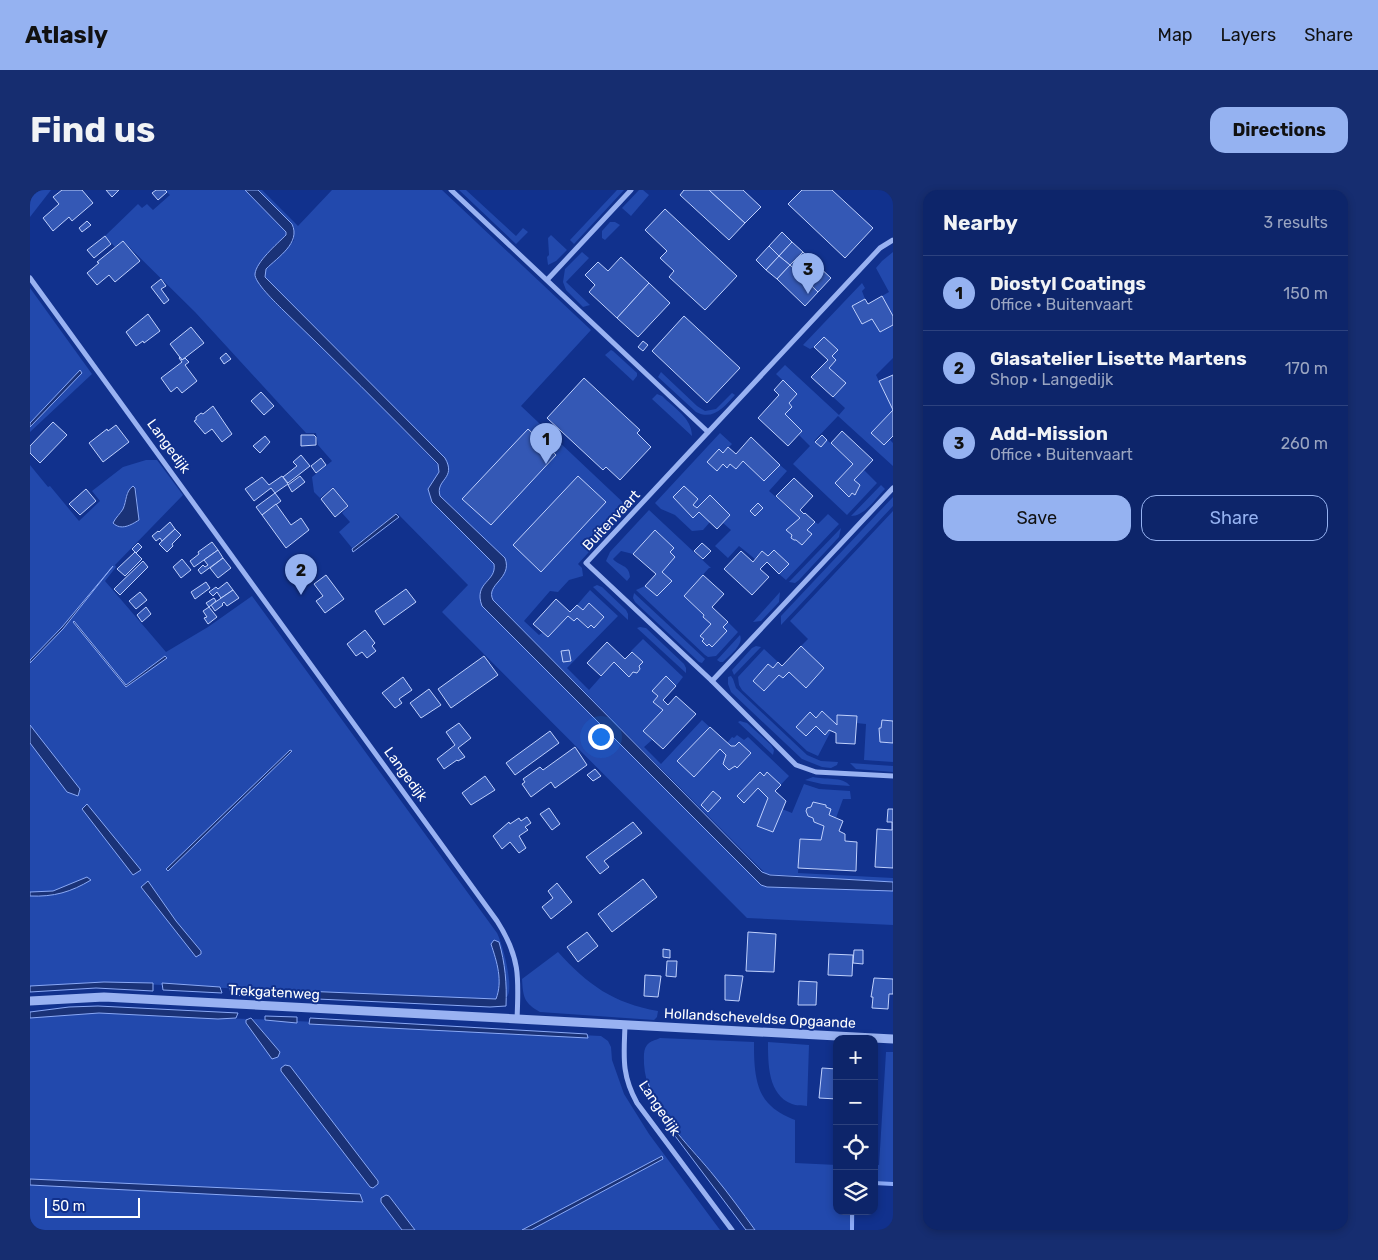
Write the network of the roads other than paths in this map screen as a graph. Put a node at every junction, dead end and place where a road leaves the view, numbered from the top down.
1 (451, 190) edge
2 (631, 190) edge
3 (893, 240) edge
4 (30, 278) edge
5 (547, 280) junction
6 (708, 432) junction
7 (893, 488) edge
8 (712, 681) junction
9 (893, 776) edge
10 (30, 1001) edge
11 (517, 1019) junction
12 (625, 1025) junction
13 (893, 1039) edge
14 (732, 1230) edge

1 - 5 street
2 - 5 street
3 - 6 street, Buitenvaart
4 - 11 street, Langedijk
5 - 6 street
6 - 8 street, Buitenvaart
7 - 8 street
8 - 9 street, Buitenvaart
10 - 11 street, Trekgatenweg
11 - 12 street
12 - 13 street, Hollandscheveldse Opgaande
12 - 14 street, Langedijk

